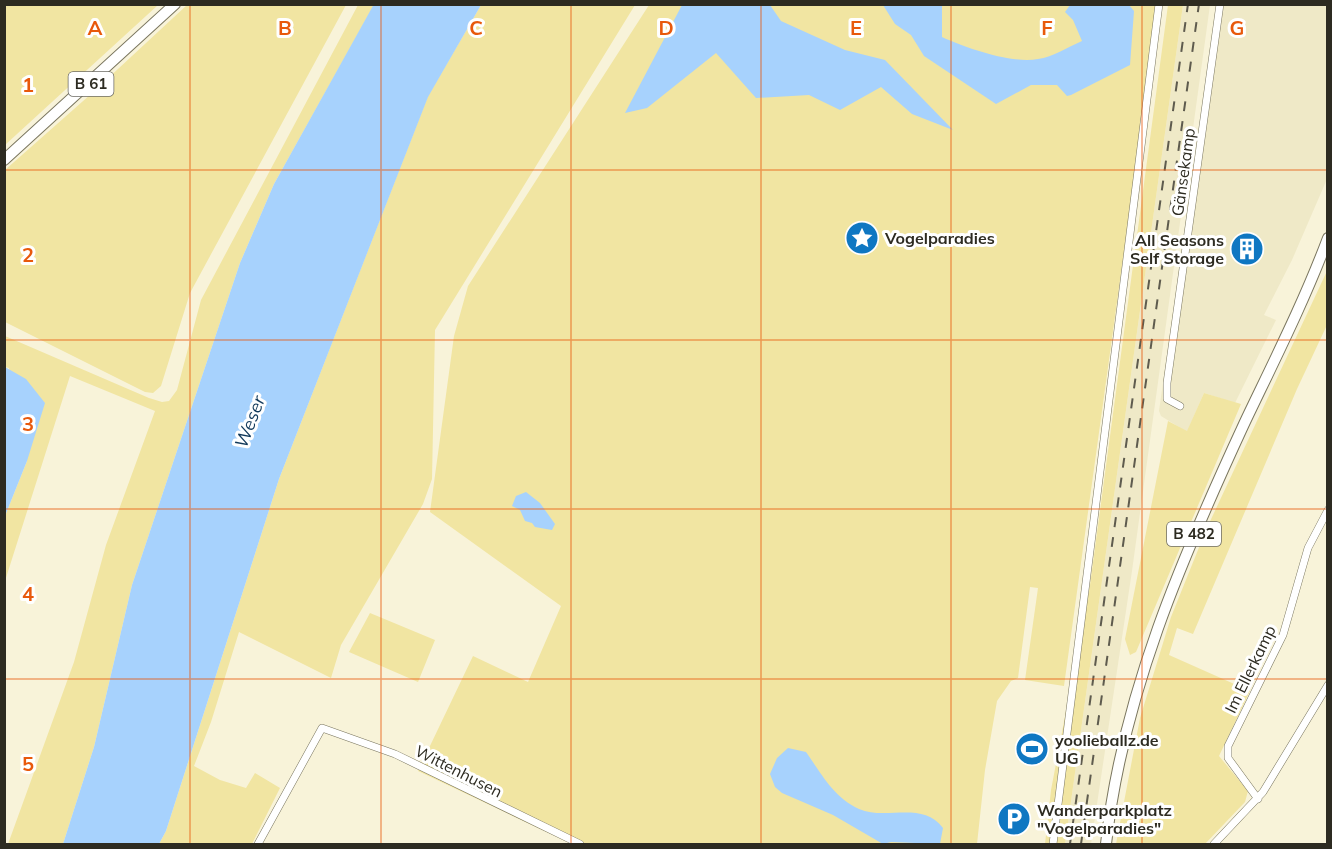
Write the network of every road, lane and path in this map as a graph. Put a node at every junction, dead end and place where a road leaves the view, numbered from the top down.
1 (175, 4) edge
2 (1159, 4) edge
3 (1220, 4) edge
4 (4, 160) edge
5 (1328, 238) edge
6 (1180, 406) dead end
7 (1328, 510) edge
8 (1328, 685) edge
9 (1258, 799) junction
10 (258, 844) edge
11 (580, 844) edge
12 (1053, 844) edge
13 (1106, 844) edge
14 (1215, 844) edge

1 - 4 main road, B 61
2 - 12 street
3 - 6 street, Gänsekamp
5 - 13 main road, B 482
7 - 9 street, Im Ellerkamp
8 - 9 street
9 - 14 street
10 - 11 street, Wittenhusen

